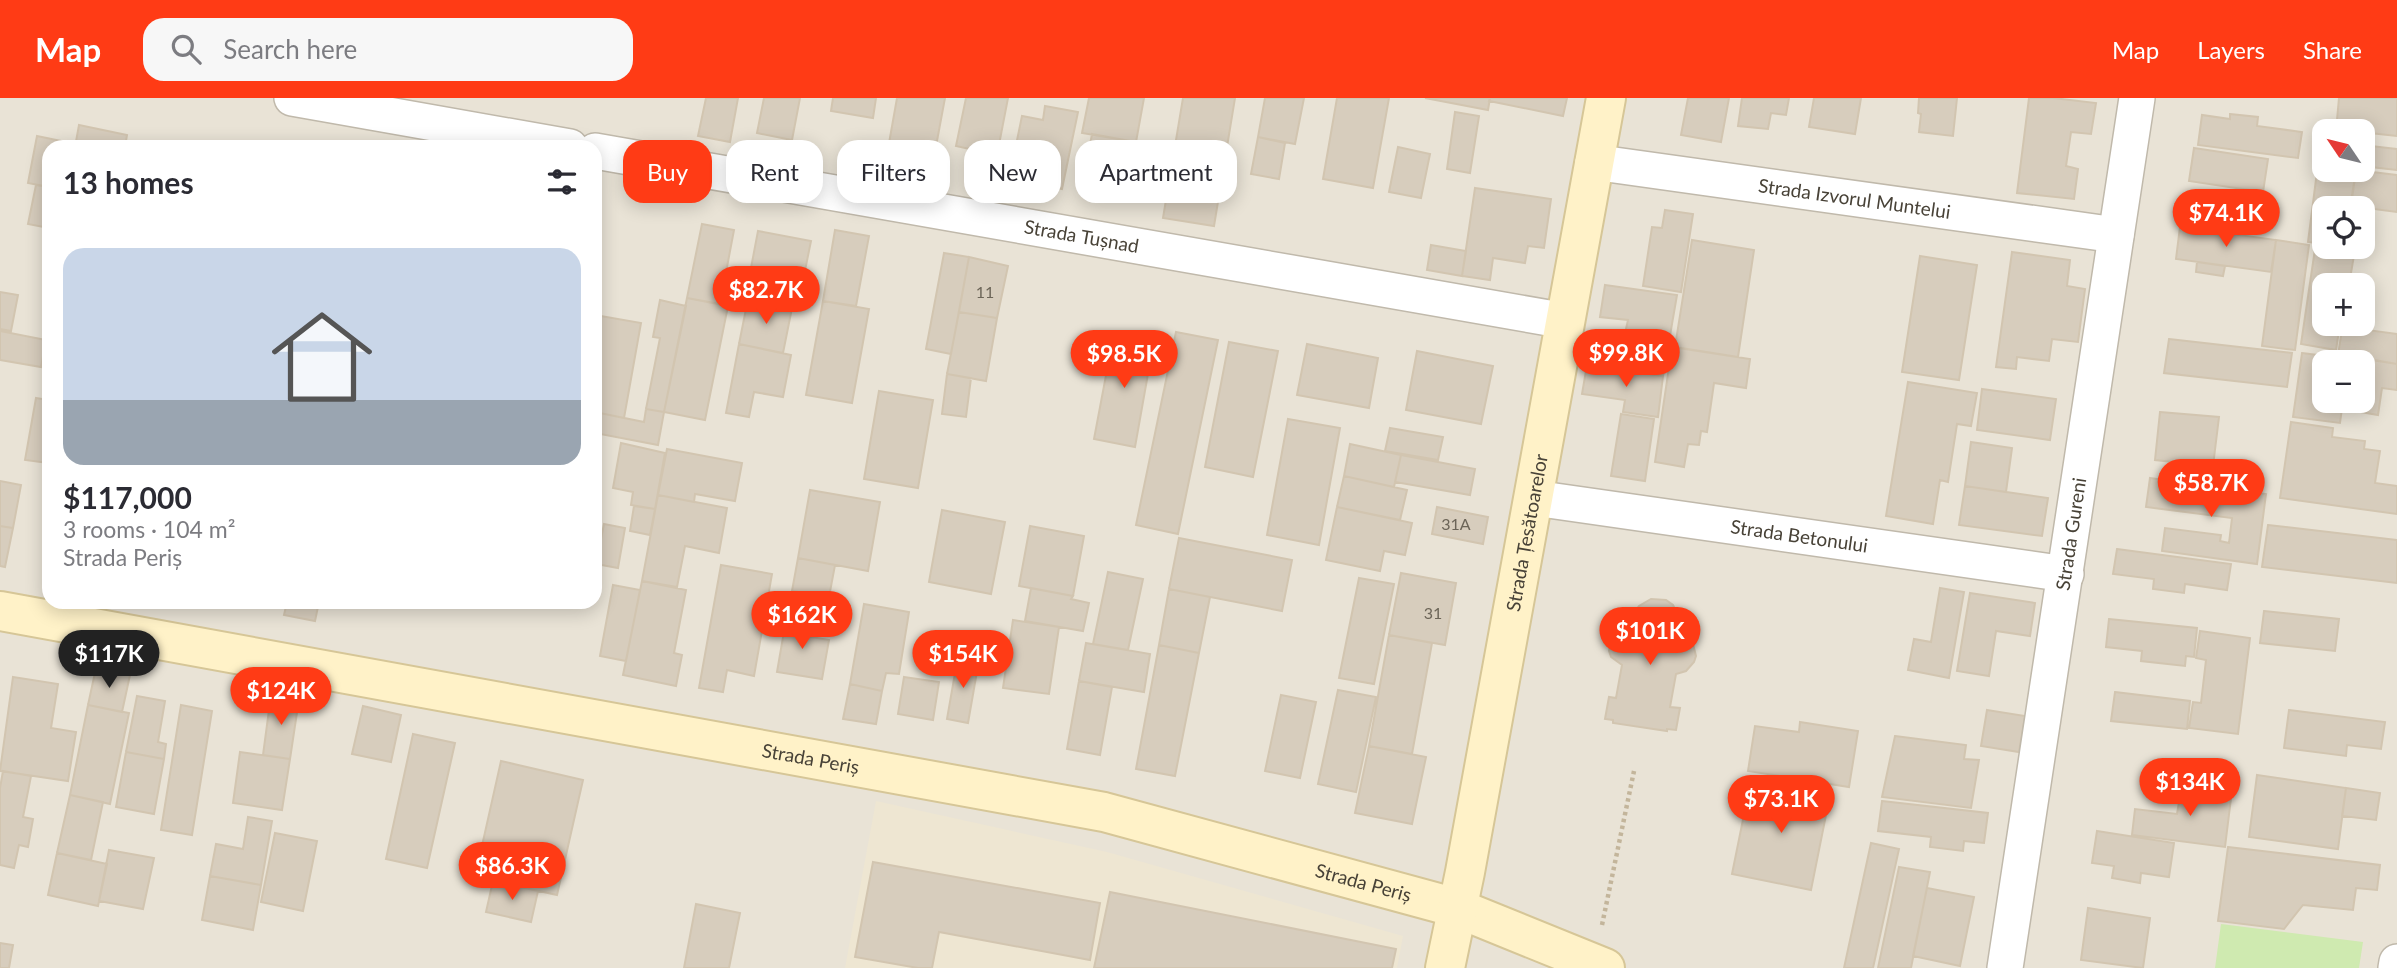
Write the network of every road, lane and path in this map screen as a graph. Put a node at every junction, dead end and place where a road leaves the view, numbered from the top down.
1 (292, 98) edge
2 (1606, 98) edge
3 (2137, 98) edge
4 (530, 140) edge
5 (602, 152) edge
6 (1593, 162) junction
7 (2116, 235) junction
8 (1566, 321) junction
9 (1534, 498) junction
10 (2066, 574) junction
11 (0, 611) edge
12 (1634, 771) dead end
13 (1457, 908) junction
14 (2397, 962) edge
15 (1600, 966) edge
16 (1445, 968) edge
17 (2005, 968) edge
18 (2396, 968) edge

1 - 4 street
2 - 6 street, Strada Țesătoarelor
3 - 7 street, Strada Gureni
5 - 8 street, Strada Tușnad
6 - 7 street, Strada Izvorul Muntelui
6 - 8 street, Strada Țesătoarelor
7 - 10 street, Strada Gureni
8 - 9 street, Strada Țesătoarelor
9 - 10 street, Strada Betonului
9 - 13 street, Strada Țesătoarelor
10 - 17 street, Strada Gureni
11 - 13 street, Strada Periș
12 - 15 path
13 - 15 street, Strada Periș
13 - 16 street, Strada Țesătoarelor
14 - 18 street

